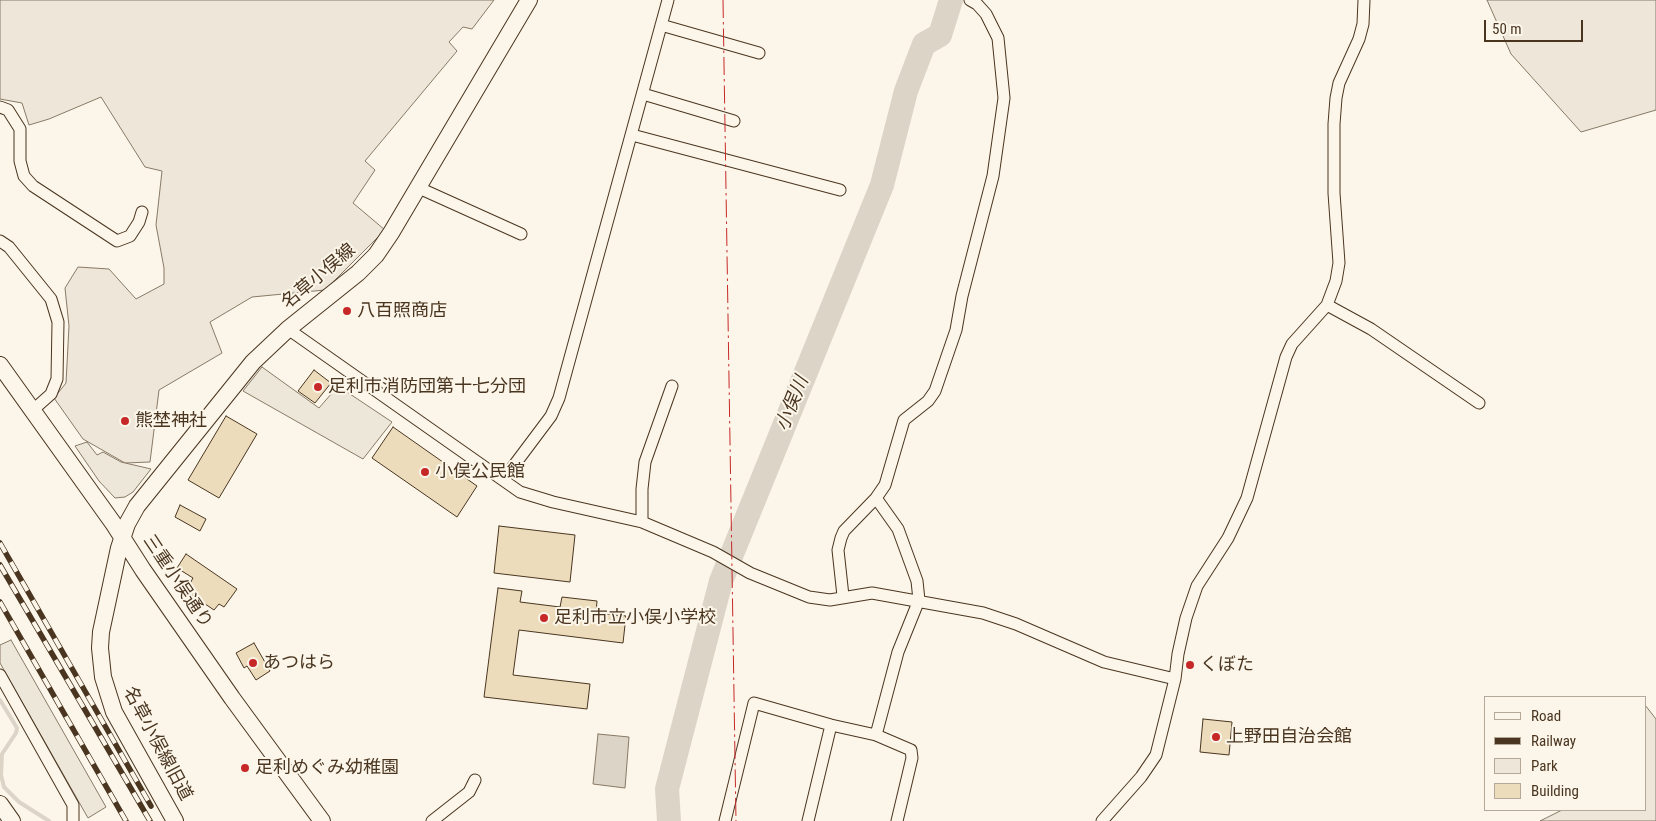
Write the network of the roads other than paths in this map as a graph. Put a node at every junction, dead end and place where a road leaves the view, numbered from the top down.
1 (529, 0) edge
2 (668, 0) edge
3 (970, 0) edge
4 (1364, 0) edge
5 (662, 25) junction
6 (759, 53) dead end
7 (643, 94) junction
8 (0, 107) edge
9 (734, 121) dead end
10 (632, 135) junction
11 (418, 188) junction
12 (840, 190) dead end
13 (142, 212) dead end
14 (521, 234) dead end
15 (0, 241) edge
16 (1327, 305) junction
17 (288, 329) junction
18 (0, 365) edge
19 (672, 386) dead end
20 (1479, 403) dead end
21 (33, 410) junction
22 (503, 480) junction
23 (876, 498) junction
24 (642, 522) junction
25 (122, 537) junction
26 (843, 596) junction
27 (919, 600) junction
28 (0, 674) edge
29 (1175, 678) junction
30 (831, 725) junction
31 (876, 735) junction
32 (475, 780) dead end
33 (0, 804) edge
34 (12, 821) edge
35 (73, 821) edge
36 (175, 821) edge
37 (322, 821) edge
38 (432, 821) edge
39 (725, 821) edge
40 (808, 821) edge
41 (897, 821) edge
42 (1102, 821) edge

1 - 11 main road, 名草小俣線
2 - 5 street
3 - 23 street
4 - 16 street
5 - 6 street
5 - 7 street
7 - 9 street
7 - 10 street
8 - 13 street
10 - 12 street
10 - 22 street
11 - 14 street
11 - 17 main road, 名草小俣線
15 - 21 street
16 - 20 street
16 - 29 street
17 - 22 street
17 - 25 main road, 名草小俣線
18 - 21 main road, 三重小俣通り
19 - 24 street
21 - 25 main road, 三重小俣通り
22 - 24 street
23 - 26 street
23 - 27 street
24 - 26 street
25 - 36 main road, 名草小俣線旧道
25 - 37 main road, 三重小俣通り
26 - 27 street
27 - 29 street
27 - 31 street
28 - 35 street
29 - 42 street
30 - 31 street
30 - 39 street
30 - 40 street
31 - 41 street
32 - 38 street
33 - 34 main road

